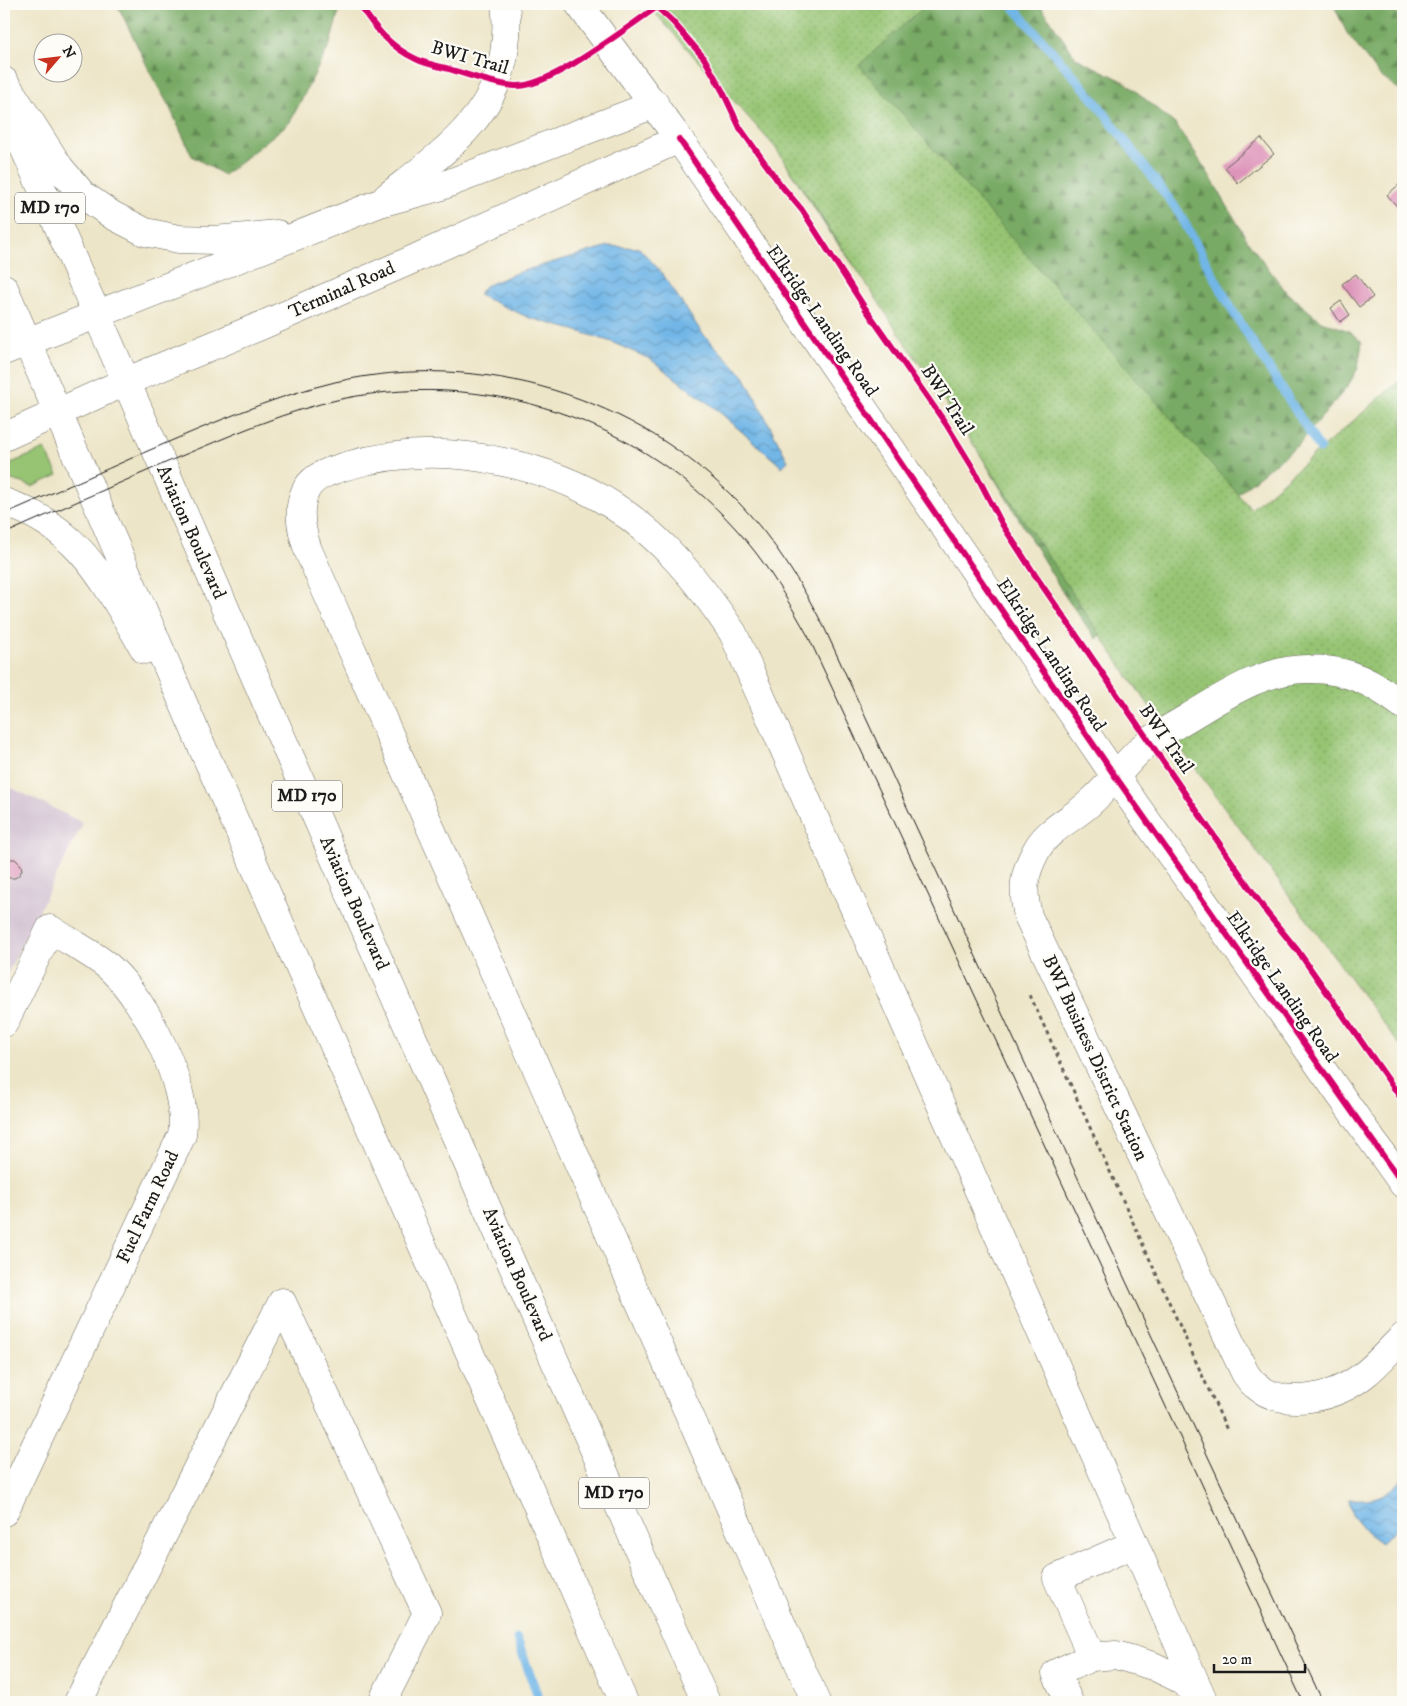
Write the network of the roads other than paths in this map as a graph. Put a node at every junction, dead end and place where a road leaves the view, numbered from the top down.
1 (504, 4) edge
2 (579, 4) edge
3 (4, 81) edge
4 (4, 102) edge
5 (655, 104) junction
6 (679, 139) junction
7 (380, 203) junction
8 (308, 231) junction
9 (4, 288) edge
10 (96, 314) junction
11 (15, 346) edge
12 (125, 382) junction
13 (58, 412) junction
14 (4, 437) edge
15 (4, 502) edge
16 (1403, 706) edge
17 (203, 748) junction
18 (1115, 776) junction
19 (4, 1023) edge
20 (1403, 1184) edge
21 (1403, 1337) edge
22 (4, 1512) edge
23 (1134, 1544) junction
24 (1092, 1657) junction
25 (1197, 1700) edge
26 (78, 1702) edge
27 (382, 1702) edge
28 (624, 1702) edge
29 (706, 1702) edge
30 (816, 1702) edge
31 (1069, 1702) edge

1 - 7 main road
2 - 5 main road, Elkridge Landing Road
3 - 8 main road
4 - 10 main road, Aviation Boulevard / MD 170
5 - 6 main road, Elkridge Landing Road
5 - 7 main road
6 - 12 main road, Terminal Road
6 - 18 main road, Elkridge Landing Road
7 - 8 main road
8 - 10 main road
9 - 11 main road
10 - 11 main road
10 - 12 main road, Aviation Boulevard / MD 170
11 - 13 main road
12 - 13 main road, Terminal Road
12 - 29 main road, Aviation Boulevard / MD 170
13 - 14 main road, Terminal Road
13 - 17 main road
15 - 17 main road
16 - 18 main road, BWI Business District Station
17 - 28 main road
18 - 20 main road, Elkridge Landing Road
18 - 21 main road, BWI Business District Station
19 - 22 main road, Fuel Farm Road
23 - 24 main road
23 - 25 main road
23 - 30 main road
24 - 25 main road
24 - 31 main road
26 - 27 main road

